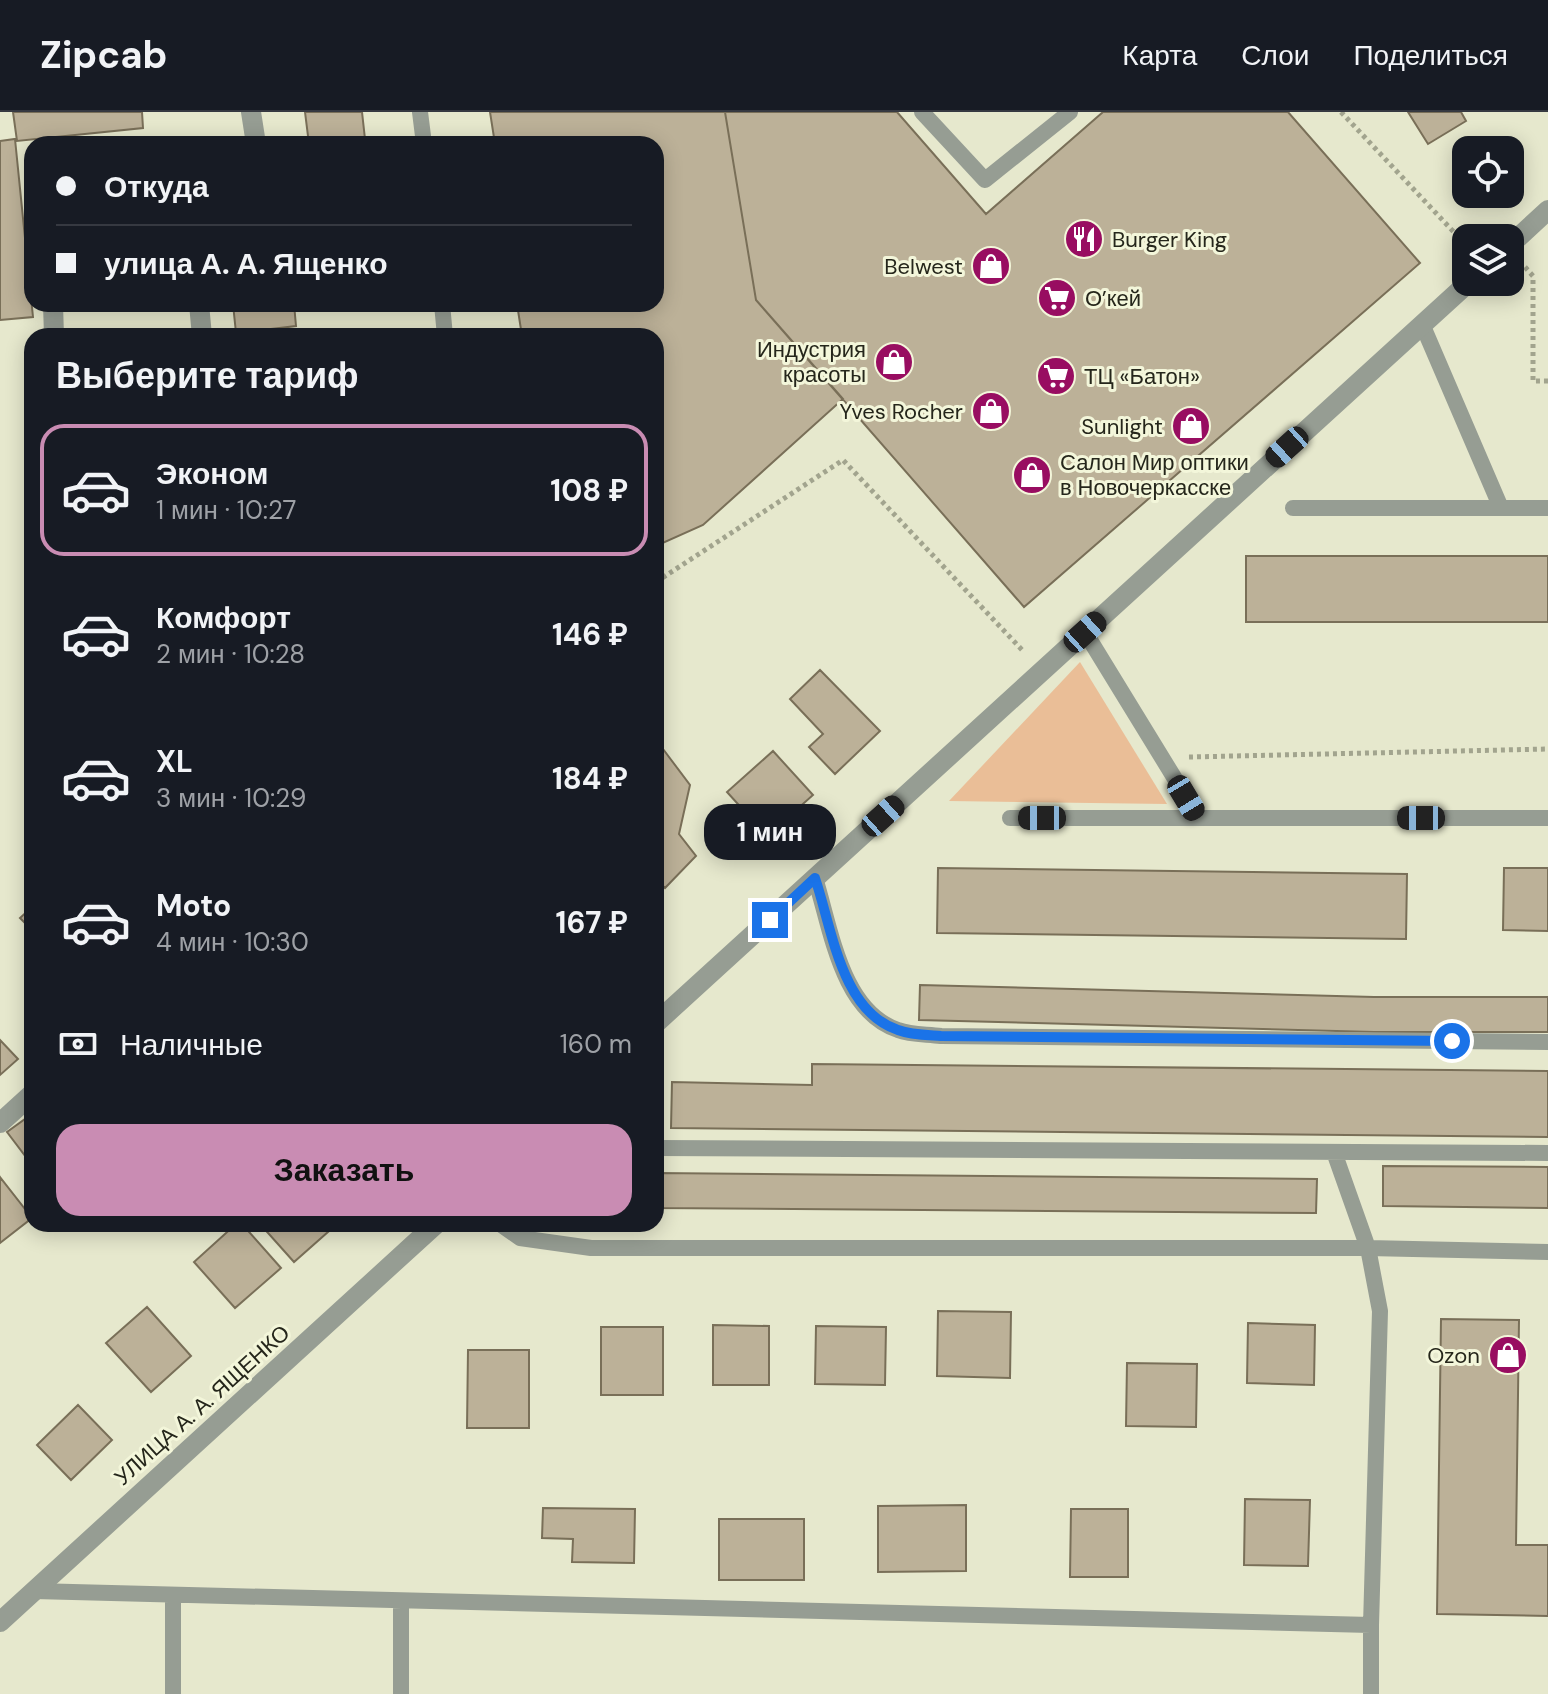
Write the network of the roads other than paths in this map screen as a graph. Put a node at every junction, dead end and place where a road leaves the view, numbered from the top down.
1 (251, 112) edge
2 (420, 112) edge
3 (922, 112) edge
4 (1070, 112) edge
5 (255, 136) edge
6 (423, 136) edge
7 (1548, 210) edge
8 (1524, 240) edge
9 (1453, 296) edge
10 (1422, 324) junction
11 (1293, 508) dead end
12 (1501, 508) junction
13 (1548, 508) edge
14 (1085, 632) junction
15 (1010, 818) dead end
16 (1199, 818) junction
17 (1548, 818) edge
18 (815, 878) junction
19 (664, 1016) edge
20 (1548, 1042) edge
21 (24, 1101) edge
22 (0, 1123) edge
23 (664, 1148) edge
24 (1334, 1152) junction
25 (1548, 1153) edge
26 (427, 1232) edge
27 (511, 1232) edge
28 (1368, 1248) junction
29 (1548, 1252) edge
30 (34, 1591) junction
31 (173, 1595) junction
32 (401, 1603) junction
33 (0, 1622) edge
34 (1371, 1625) junction
35 (173, 1694) edge
36 (401, 1694) edge
37 (1371, 1694) edge

1 - 5 street
2 - 6 lane
3 - 4 lane
7 - 8 street
9 - 10 street
10 - 12 lane
10 - 14 street
11 - 12 lane
12 - 13 lane
14 - 16 lane
14 - 18 street
15 - 16 lane
16 - 17 lane
18 - 19 street
18 - 20 lane
21 - 22 street
23 - 24 lane
24 - 25 lane
24 - 28 lane
26 - 30 street, УЛИЦА А. А. ЯЩЕНКО
27 - 28 lane
28 - 29 lane
28 - 34 lane
30 - 31 lane
30 - 33 street, УЛИЦА А. А. ЯЩЕНКО
31 - 32 lane
31 - 35 lane
32 - 34 lane
32 - 36 lane
34 - 37 lane

